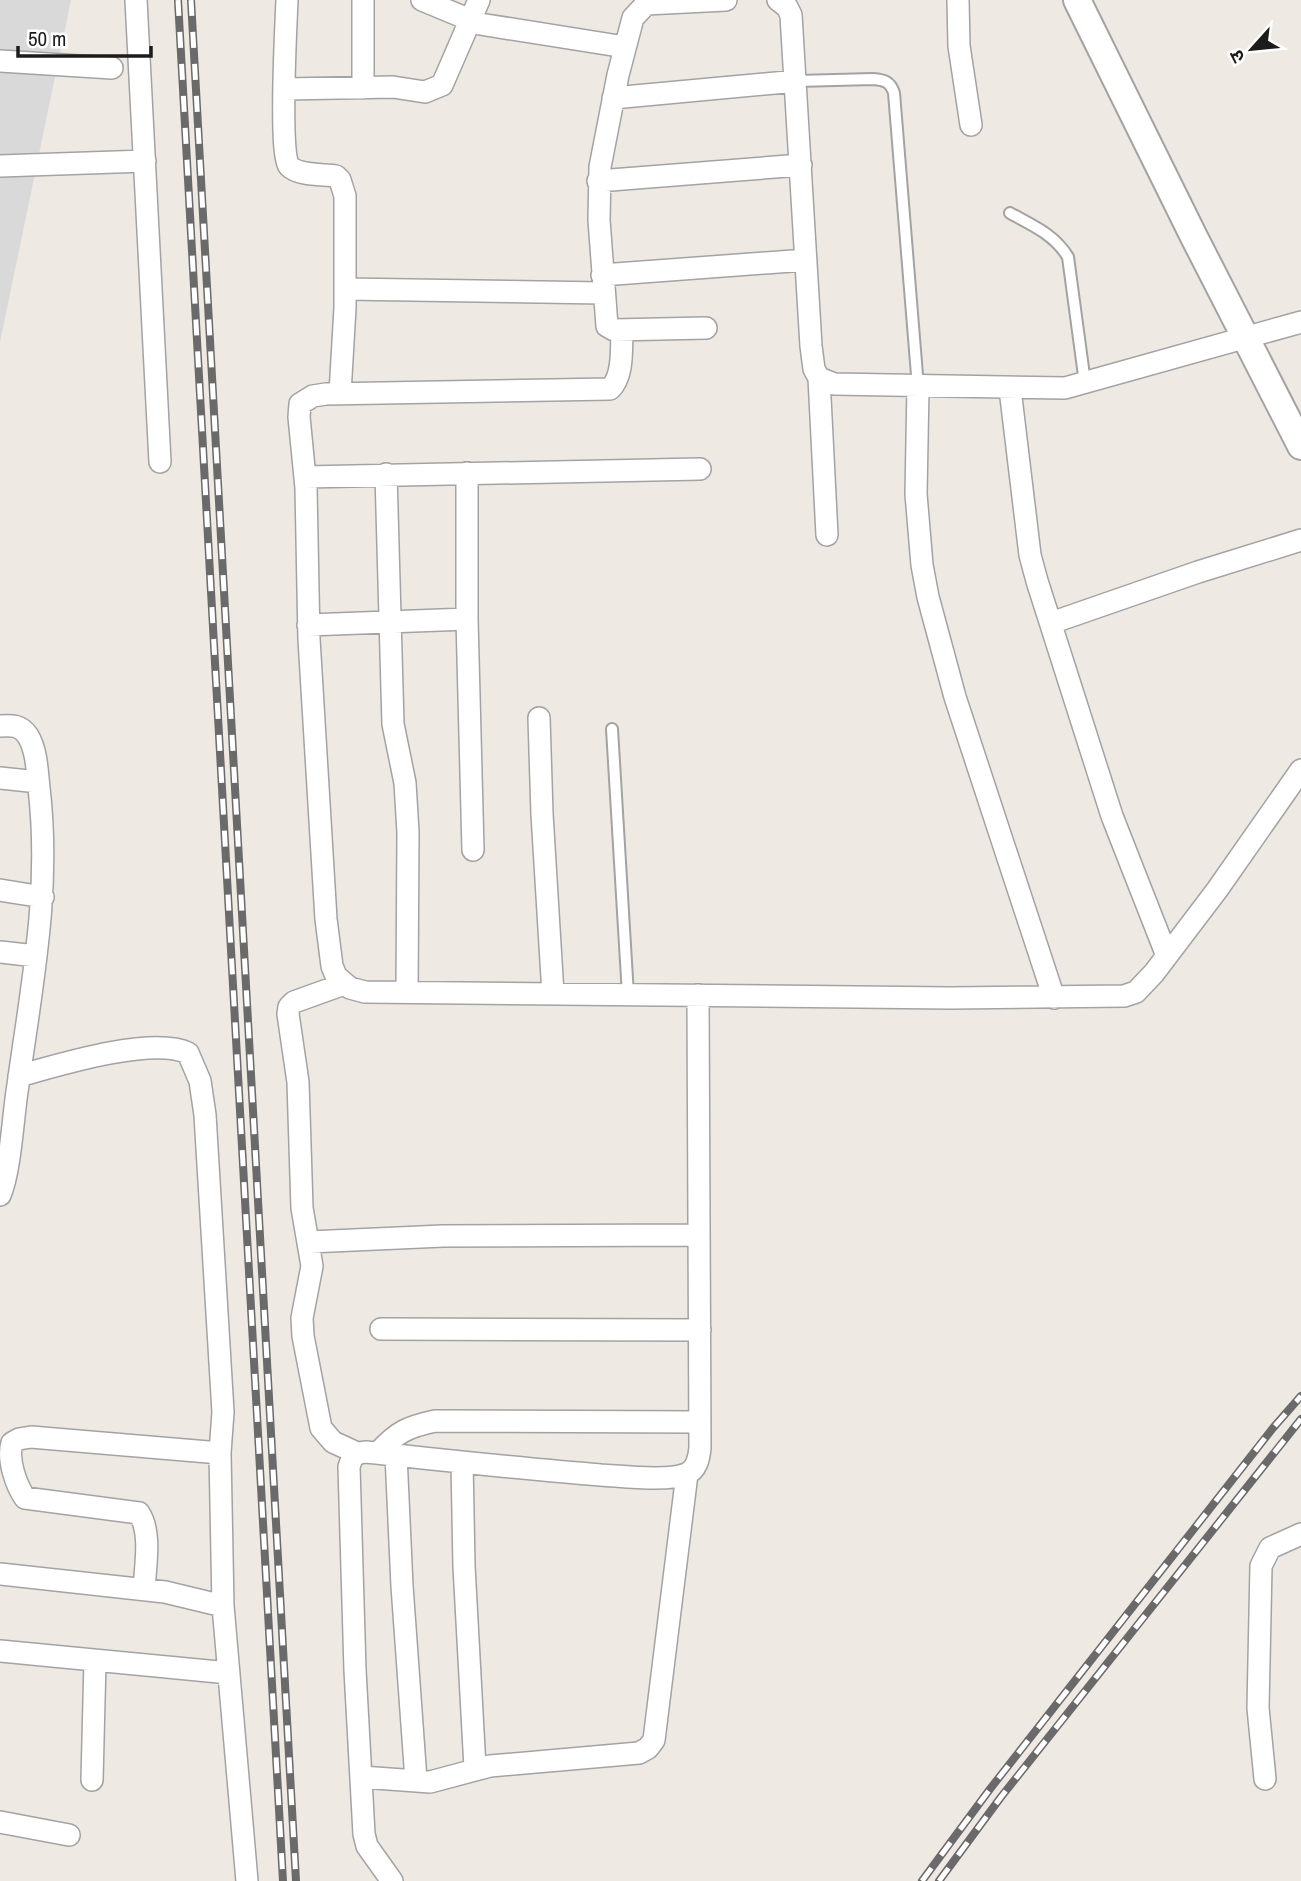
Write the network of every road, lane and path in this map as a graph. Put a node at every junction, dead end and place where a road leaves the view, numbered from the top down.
1 (136, 0) edge
2 (287, 0) edge
3 (363, 0) edge
4 (422, 0) edge
5 (478, 0) edge
6 (726, 0) edge
7 (778, 0) edge
8 (958, 0) edge
9 (1077, 0) edge
10 (470, 20) junction
11 (625, 47) junction
12 (0, 61) edge
13 (112, 68) dead end
14 (797, 81) junction
15 (363, 88) junction
16 (285, 89) junction
17 (613, 99) junction
18 (971, 125) dead end
19 (145, 161) junction
20 (801, 165) junction
21 (0, 166) edge
22 (598, 181) junction
23 (1010, 213) dead end
24 (806, 260) junction
25 (603, 284) junction
26 (345, 289) junction
27 (1301, 323) edge
28 (706, 328) dead end
29 (622, 330) junction
30 (1245, 338) junction
31 (819, 378) junction
32 (1085, 383) junction
33 (918, 387) junction
34 (1010, 389) junction
35 (340, 393) junction
36 (1301, 446) edge
37 (160, 462) dead end
38 (700, 469) dead end
39 (467, 472) junction
40 (386, 474) junction
41 (305, 477) junction
42 (827, 535) dead end
43 (1301, 540) edge
44 (467, 619) junction
45 (389, 622) junction
46 (1051, 623) junction
47 (308, 625) junction
48 (539, 718) dead end
49 (0, 726) edge
50 (612, 729) dead end
51 (1301, 770) edge
52 (0, 778) edge
53 (38, 782) junction
54 (473, 850) dead end
55 (0, 890) edge
56 (43, 897) junction
57 (0, 952) edge
58 (36, 956) junction
59 (1167, 956) junction
60 (344, 984) junction
61 (407, 992) junction
62 (553, 994) junction
63 (628, 995) junction
64 (698, 995) junction
65 (1054, 998) junction
66 (19, 1076) junction
67 (0, 1195) edge
68 (699, 1235) junction
69 (309, 1242) junction
70 (381, 1329) dead end
71 (700, 1330) junction
72 (700, 1422) junction
73 (219, 1453) junction
74 (377, 1454) junction
75 (462, 1462) junction
76 (687, 1474) junction
77 (1301, 1534) edge
78 (0, 1574) edge
79 (144, 1590) junction
80 (223, 1606) junction
81 (0, 1651) edge
82 (95, 1661) junction
83 (229, 1673) junction
84 (475, 1769) junction
85 (362, 1777) junction
86 (1265, 1779) dead end
87 (92, 1780) dead end
88 (415, 1780) junction
89 (0, 1822) edge
90 (69, 1835) dead end
91 (247, 1881) edge
92 (392, 1881) edge

1 - 19 street
2 - 16 street
3 - 15 street
4 - 10 street
5 - 10 street
6 - 11 street
7 - 14 street
8 - 18 street
9 - 30 street
10 - 11 street
10 - 15 street
11 - 17 street
12 - 13 street
14 - 17 street
14 - 20 street
14 - 33 lane
15 - 16 street
16 - 26 street
17 - 22 street
19 - 21 street
19 - 37 street
20 - 22 street
20 - 24 street
22 - 25 street
23 - 32 lane
24 - 25 street
24 - 31 street
25 - 26 street
25 - 29 street
26 - 35 street
27 - 30 street
28 - 29 street
29 - 35 street
30 - 32 street
30 - 36 street
31 - 33 street
31 - 42 street
32 - 34 street
33 - 34 street
33 - 65 street
34 - 46 street
35 - 41 street
38 - 39 street
39 - 40 street
39 - 44 street
40 - 41 street
40 - 45 street
41 - 47 street
43 - 46 street
44 - 45 street
44 - 54 street
45 - 47 street
45 - 61 street
46 - 59 street
47 - 60 street
48 - 62 street
49 - 53 street
50 - 63 lane
51 - 59 street
52 - 53 street
53 - 56 street
55 - 56 street
56 - 58 street
57 - 58 street
58 - 66 street
59 - 65 street
60 - 61 street
60 - 69 street
61 - 62 street
62 - 63 street
63 - 64 street
64 - 65 street
64 - 68 street
66 - 67 street
66 - 73 street
68 - 69 street
68 - 71 street
69 - 74 street
70 - 71 street
71 - 72 street
72 - 74 street
72 - 76 street
73 - 79 street
73 - 80 street
74 - 75 street
74 - 85 street
74 - 88 street
75 - 76 street
75 - 84 street
76 - 84 street
77 - 86 street
78 - 79 street
79 - 80 street
80 - 83 street
81 - 82 street
82 - 83 street
82 - 87 street
83 - 91 street
84 - 88 street
85 - 88 street
85 - 92 street
89 - 90 street

